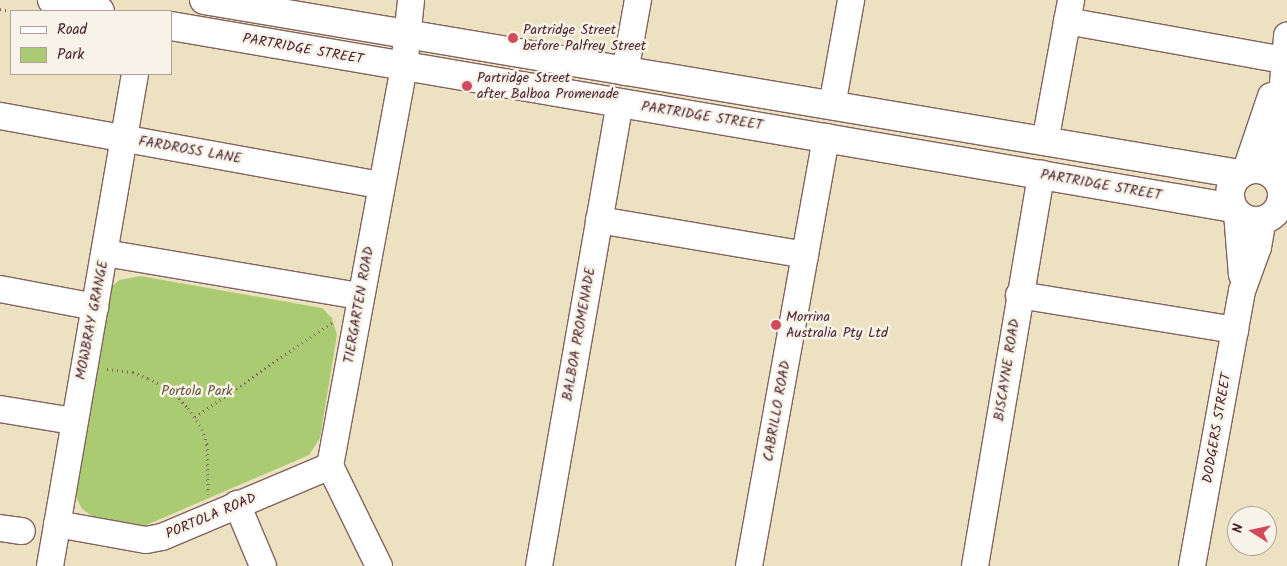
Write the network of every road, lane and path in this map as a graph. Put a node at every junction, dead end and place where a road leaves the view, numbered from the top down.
1 (52, 0) edge
2 (204, 0) edge
3 (412, 0) edge
4 (638, 0) edge
5 (852, 0) edge
6 (96, 10) edge
7 (1069, 10) edge
8 (172, 26) edge
9 (405, 35) junction
10 (1285, 48) edge
11 (404, 66) junction
12 (625, 72) junction
13 (135, 75) edge
14 (620, 102) junction
15 (832, 106) junction
16 (0, 116) edge
17 (826, 137) junction
18 (124, 138) junction
19 (1045, 142) junction
20 (1243, 172) junction
21 (1041, 174) junction
22 (1280, 181) edge
23 (380, 185) junction
24 (1235, 210) junction
25 (1274, 218) edge
26 (599, 220) junction
27 (105, 253) junction
28 (804, 255) junction
29 (0, 289) edge
30 (1242, 290) junction
31 (1019, 295) junction
32 (360, 296) junction
33 (95, 307) junction
34 (332, 310) dead end
35 (1235, 330) junction
36 (98, 370) dead end
37 (0, 409) edge
38 (195, 417) junction
39 (73, 421) junction
40 (330, 466) junction
41 (208, 496) dead end
42 (237, 504) junction
43 (57, 524) junction
44 (50, 566) edge
45 (263, 566) edge
46 (379, 566) edge
47 (539, 566) edge
48 (749, 566) edge
49 (975, 566) edge
50 (1192, 566) edge

1 - 6 main road
2 - 9 main road
3 - 9 street, TIERGARTEN ROAD
4 - 12 street
5 - 15 street
7 - 10 street
7 - 19 street
8 - 11 main road, PARTRIDGE STREET
9 - 11 street, TIERGARTEN ROAD
9 - 12 main road
10 - 20 street
10 - 22 street
11 - 14 main road, PARTRIDGE STREET
11 - 23 street, TIERGARTEN ROAD
12 - 15 main road
13 - 18 street, MOWBRAY GRANGE
14 - 17 main road, PARTRIDGE STREET
14 - 26 street, BALBOA PROMENADE
15 - 19 main road
16 - 18 street, FARDROSS LANE
17 - 21 main road, PARTRIDGE STREET
17 - 28 street, CABRILLO ROAD
18 - 23 street, FARDROSS LANE
18 - 27 street, MOWBRAY GRANGE
19 - 20 main road
20 - 22 main road
20 - 24 main road
21 - 24 main road, PARTRIDGE STREET
21 - 31 street, BISCAYNE ROAD
22 - 25 main road
23 - 32 street, TIERGARTEN ROAD
24 - 25 main road
24 - 30 street, DODGERS STREET
25 - 30 street, DODGERS STREET
26 - 28 street
26 - 47 street, BALBOA PROMENADE
27 - 32 street
27 - 33 street, MOWBRAY GRANGE
28 - 48 street, CABRILLO ROAD
29 - 33 street
30 - 35 street, DODGERS STREET
31 - 35 street
31 - 49 street, BISCAYNE ROAD
32 - 40 street, TIERGARTEN ROAD
33 - 39 street, MOWBRAY GRANGE
34 - 38 path
35 - 50 street, DODGERS STREET
36 - 38 path
37 - 39 street
38 - 41 path
39 - 43 street, MOWBRAY GRANGE
40 - 42 street, PORTOLA ROAD
40 - 46 street
42 - 43 street, PORTOLA ROAD
42 - 45 street
43 - 44 street, MOWBRAY GRANGE

